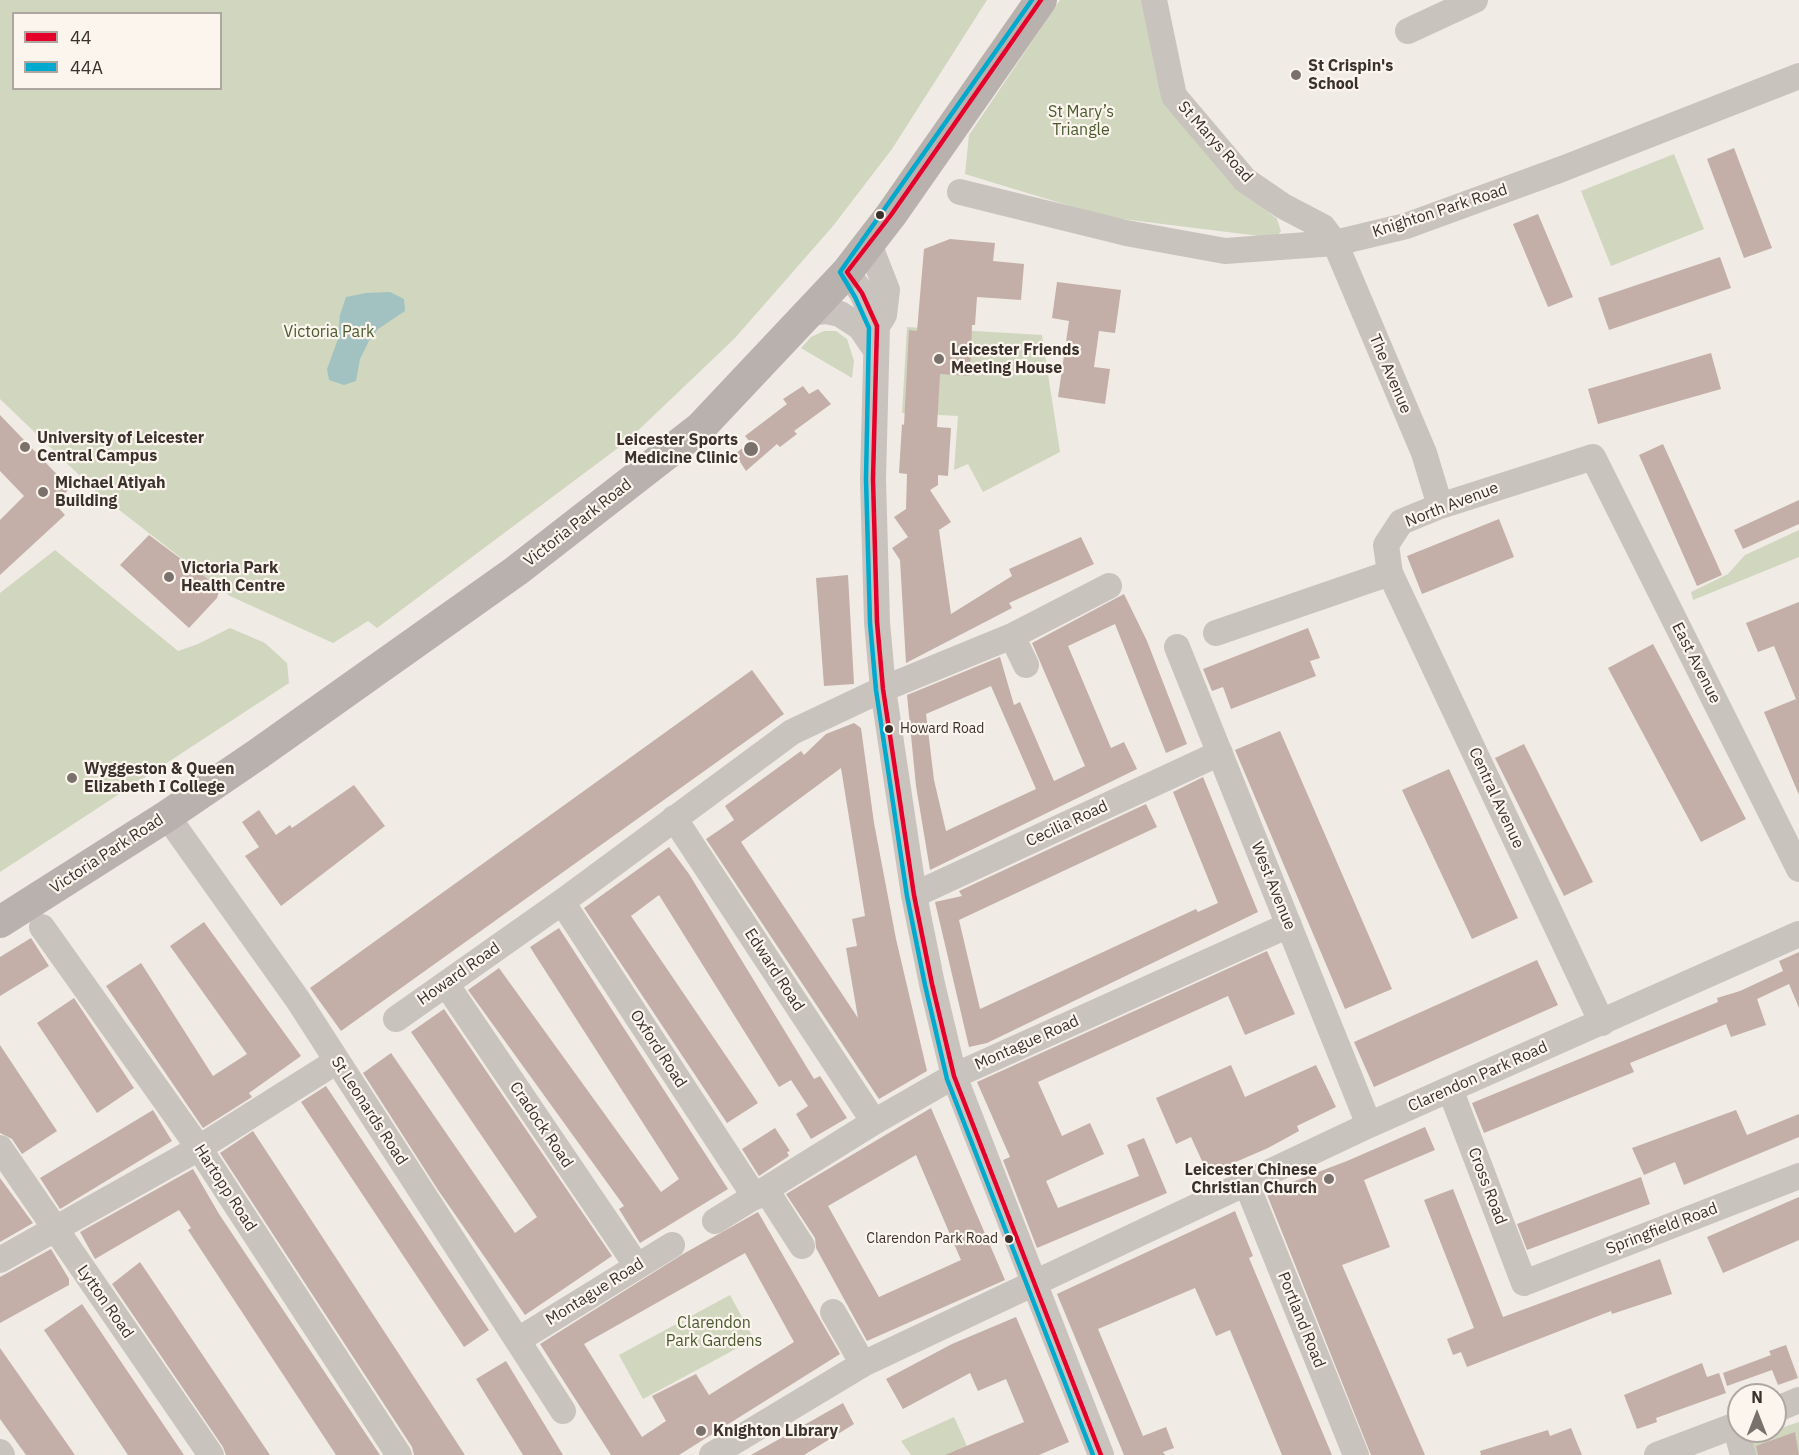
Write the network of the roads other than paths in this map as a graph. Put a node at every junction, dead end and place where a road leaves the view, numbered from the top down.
1 (1041, 0) edge
2 (1154, 0) edge
3 (1475, 0) edge
4 (1408, 31) dead end
5 (1799, 76) edge
6 (960, 192) dead end
7 (1335, 243) junction
8 (869, 244) junction
9 (847, 272) junction
10 (808, 313) junction
11 (877, 326) junction
12 (876, 352) junction
13 (1593, 457) joint
14 (1440, 506) junction
15 (1390, 573) junction
16 (1109, 585) dead end
17 (1216, 633) dead end
18 (1011, 636) junction
19 (1177, 647) dead end
20 (1026, 664) dead end
21 (883, 689) junction
22 (1220, 753) junction
23 (167, 816) junction
24 (674, 818) junction
25 (1799, 869) edge
26 (914, 895) junction
27 (562, 902) junction
28 (0, 922) edge
29 (1288, 925) junction
30 (42, 927) dead end
31 (1799, 934) edge
32 (446, 984) junction
33 (396, 1018) dead end
34 (1602, 1023) junction
35 (337, 1061) junction
36 (954, 1076) junction
37 (1450, 1089) junction
38 (874, 1122) junction
39 (1369, 1125) junction
40 (0, 1148) edge
41 (199, 1148) junction
42 (1799, 1176) edge
43 (1247, 1185) junction
44 (760, 1193) junction
45 (715, 1221) dead end
46 (55, 1229) junction
47 (672, 1245) dead end
48 (802, 1246) dead end
49 (0, 1260) edge
50 (637, 1266) junction
51 (1524, 1283) joint
52 (1033, 1284) junction
53 (833, 1312) dead end
54 (518, 1340) junction
55 (863, 1364) junction
56 (563, 1411) dead end
57 (1727, 1428) edge
58 (1099, 1454) edge
59 (211, 1455) edge
60 (399, 1455) edge
61 (712, 1455) edge
62 (1356, 1455) edge
63 (1657, 1455) edge

1 - 8 main road, Victoria Park Road
2 - 7 street, St Marys Road
3 - 4 street
5 - 7 street, Knighton Park Road
6 - 7 street, Knighton Park Road
7 - 14 street, The Avenue
8 - 9 main road, Victoria Park Road
8 - 11 street
9 - 10 main road, Victoria Park Road
9 - 11 street
10 - 12 street
10 - 23 main road, Victoria Park Road
11 - 12 street
12 - 21 street
13 - 14 street, North Avenue
13 - 25 street, East Avenue
14 - 15 street, North Avenue
15 - 17 street
15 - 34 street, Central Avenue
16 - 18 street, Howard Road
18 - 20 street
18 - 21 street, Howard Road
19 - 22 street, West Avenue
21 - 24 street, Howard Road
21 - 26 street
22 - 26 street, Cecilia Road
22 - 29 street, West Avenue
23 - 28 main road, Victoria Park Road
23 - 35 street, St Leonards Road
24 - 27 street, Howard Road
24 - 38 street, Edward Road
26 - 36 street
27 - 32 street, Howard Road
27 - 44 street, Oxford Road
29 - 36 street, Montague Road
29 - 39 street, West Avenue
30 - 41 street, Hartopp Road
31 - 34 street, Clarendon Park Road
32 - 33 street, Howard Road
32 - 50 street, Cradock Road
34 - 37 street, Clarendon Park Road
35 - 41 street
35 - 54 street, St Leonards Road
36 - 38 street, Montague Road
36 - 52 street
37 - 39 street, Clarendon Park Road
37 - 51 street, Cross Road
38 - 44 street, Montague Road
39 - 43 street, Clarendon Park Road
40 - 46 street, Lytton Road
41 - 46 street
41 - 60 street, Hartopp Road
42 - 51 street, Springfield Road
43 - 52 street, Clarendon Park Road
43 - 62 street, Portland Road
44 - 45 street, Montague Road
44 - 48 street, Oxford Road
46 - 49 street
46 - 59 street, Lytton Road
47 - 50 street, Montague Road
50 - 54 street, Montague Road
52 - 55 street, Clarendon Park Road
52 - 58 street
53 - 55 street
54 - 56 street, St Leonards Road
55 - 61 street, Clarendon Park Road
57 - 63 street

